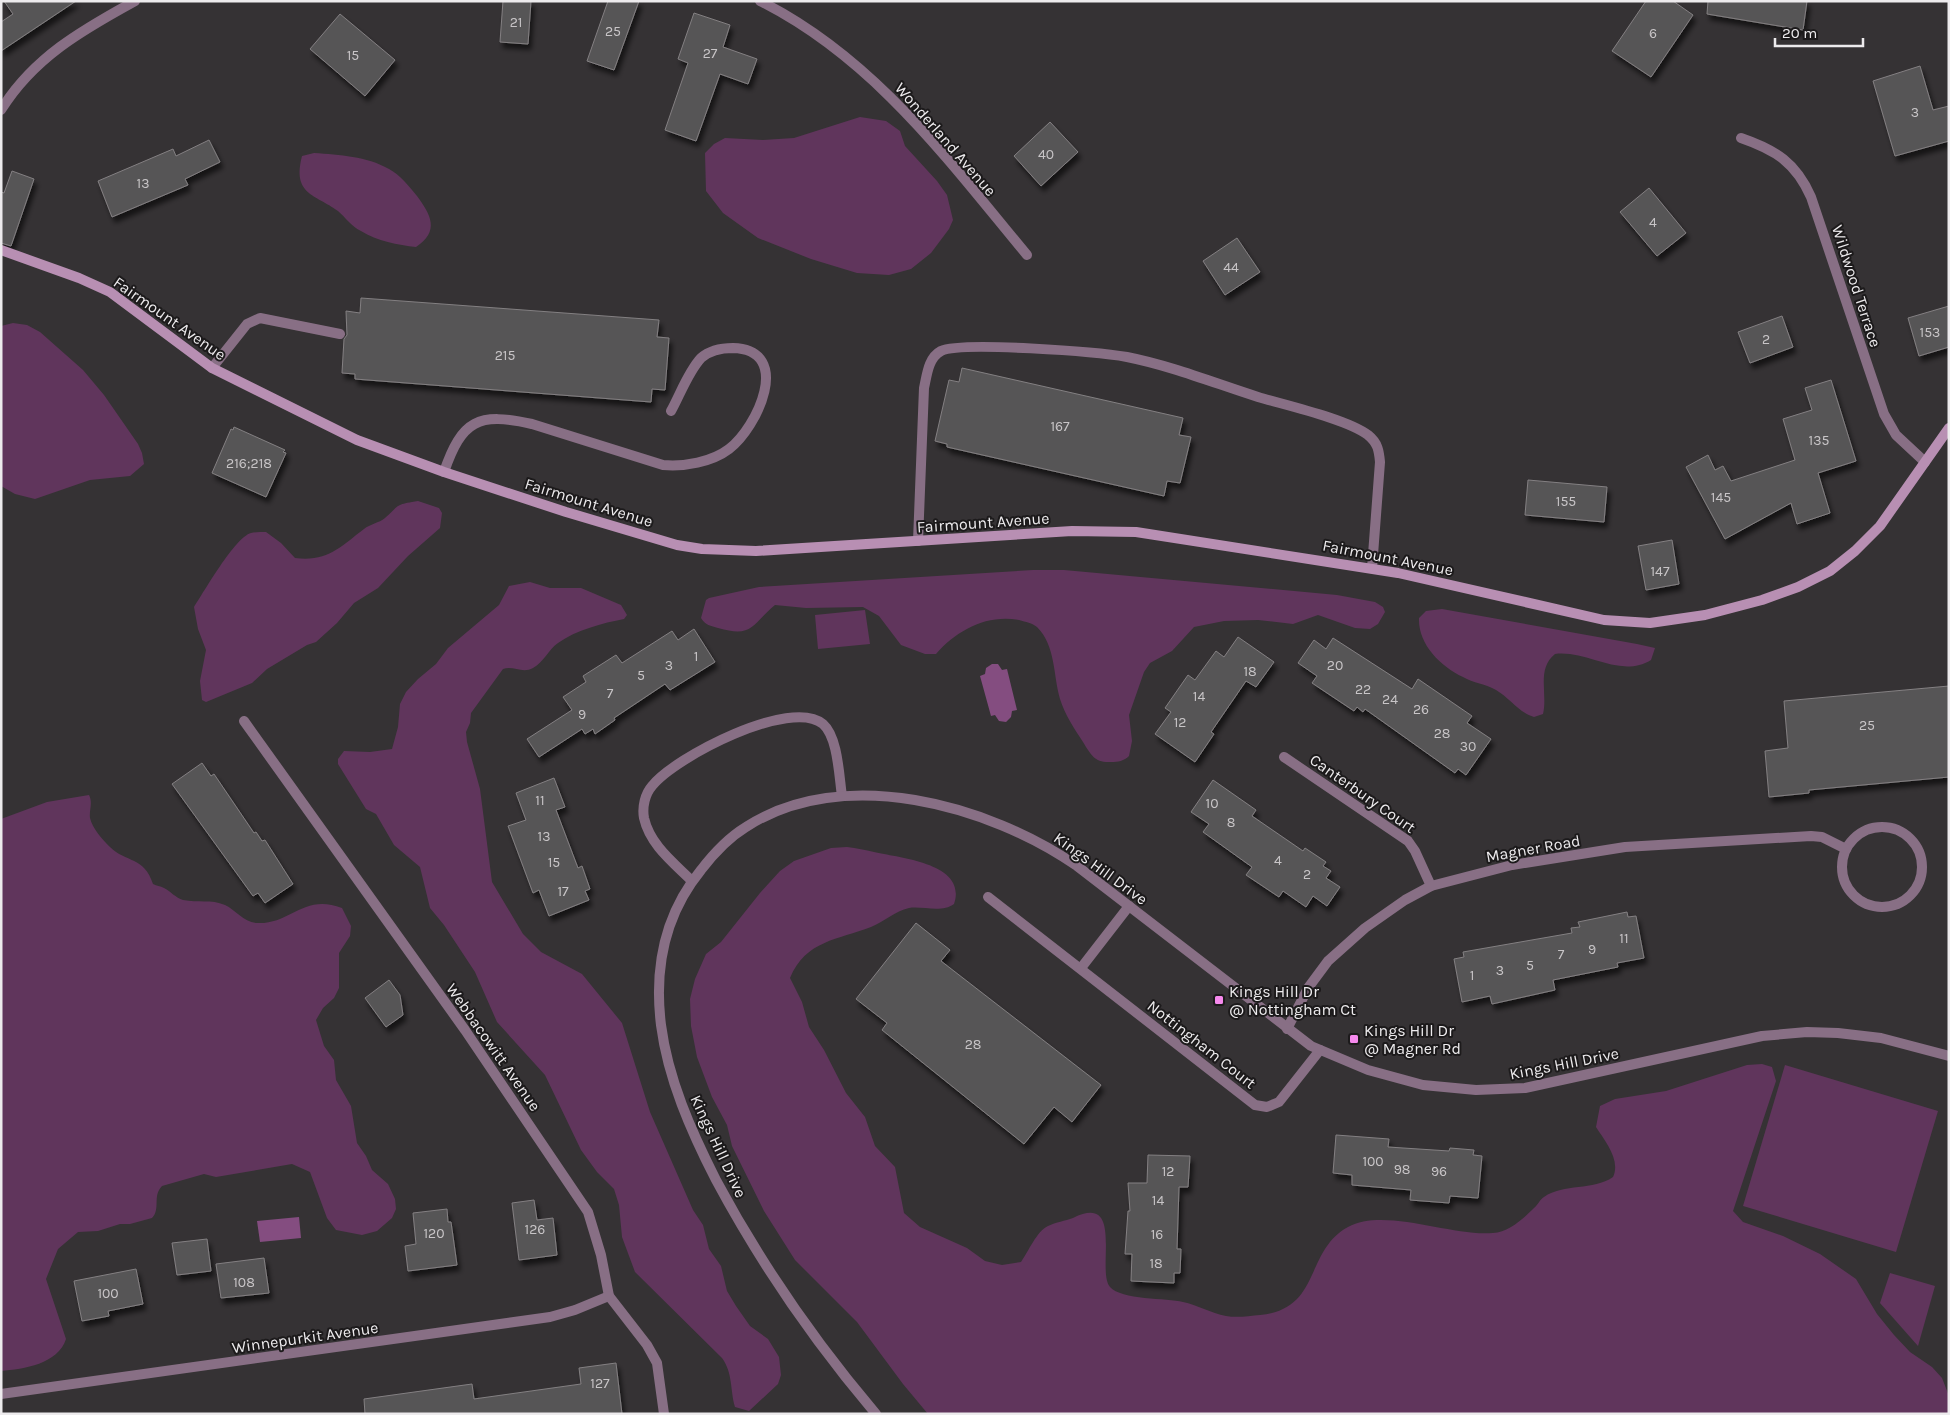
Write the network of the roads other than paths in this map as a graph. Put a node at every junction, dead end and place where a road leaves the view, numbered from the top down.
1 (135, 1) edge
2 (760, 1) edge
3 (1, 110) edge
4 (1742, 138) dead end
5 (1, 250) edge
6 (1027, 255) dead end
7 (340, 334) dead end
8 (212, 368) junction
9 (671, 411) dead end
10 (1949, 428) edge
11 (1925, 462) junction
12 (444, 472) junction
13 (918, 541) junction
14 (1372, 568) junction
15 (244, 721) dead end
16 (1284, 757) dead end
17 (842, 796) junction
18 (1846, 849) junction
19 (692, 881) junction
20 (1431, 886) junction
21 (988, 897) dead end
22 (1129, 906) junction
23 (1081, 968) junction
24 (1287, 1029) junction
25 (1320, 1050) junction
26 (1949, 1056) edge
27 (609, 1296) junction
28 (1, 1394) edge
29 (664, 1414) edge
30 (876, 1414) edge

1 - 3 street
2 - 6 street, Wonderland Avenue
4 - 11 street, Wildwood Terrace
5 - 8 street, Fairmount Avenue
7 - 8 street
8 - 12 street, Fairmount Avenue
9 - 12 street
10 - 11 street, Fairmount Avenue
11 - 14 street, Fairmount Avenue
12 - 13 street, Fairmount Avenue
13 - 14 street, Fairmount Avenue
13 - 14 street
15 - 27 street, Webbacowitt Avenue
16 - 20 street, Canterbury Court
17 - 19 street, Kings Hill Drive
17 - 19 street
17 - 22 street, Kings Hill Drive
18 - 18 street
18 - 20 street, Magner Road
19 - 30 street, Kings Hill Drive
20 - 24 street, Magner Road
21 - 23 street, Nottingham Court
22 - 23 street
22 - 24 street, Kings Hill Drive
23 - 25 street, Nottingham Court
24 - 25 street, Kings Hill Drive
25 - 26 street, Kings Hill Drive
27 - 28 street, Winnepurkit Avenue
27 - 29 street, Webbacowitt Avenue

